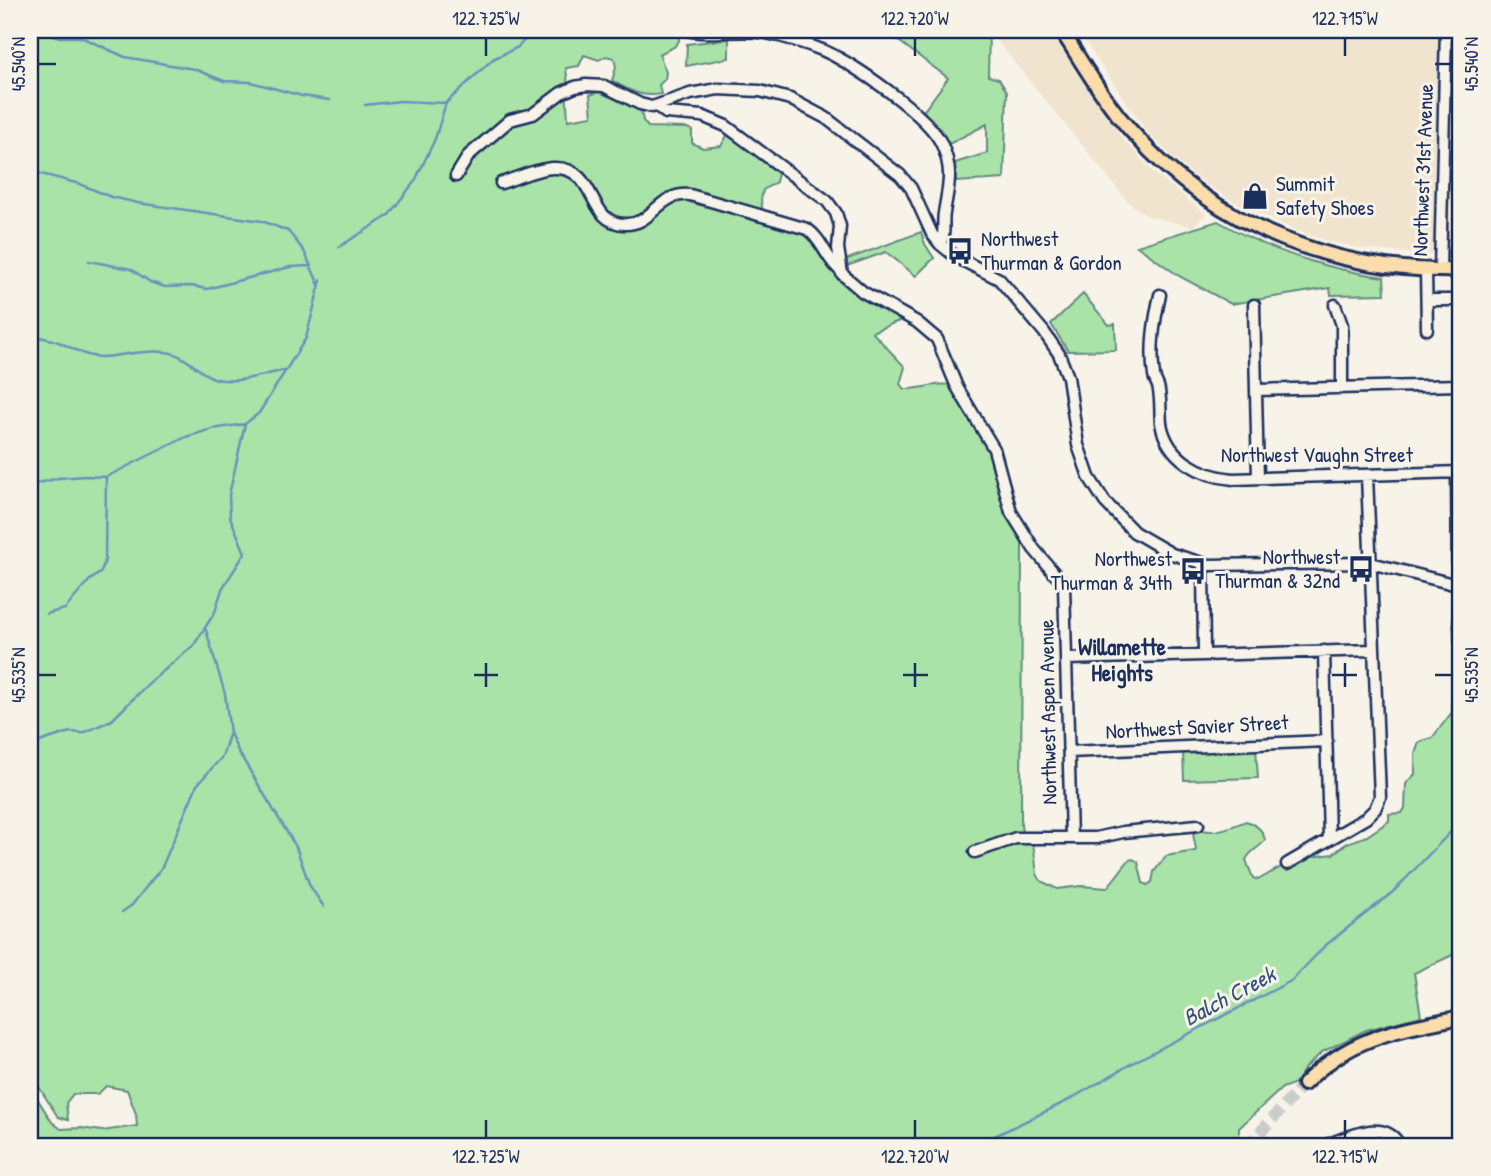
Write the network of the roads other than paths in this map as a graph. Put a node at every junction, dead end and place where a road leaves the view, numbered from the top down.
1 (687, 30) edge
2 (1061, 30) edge
3 (1446, 30) edge
4 (657, 106) junction
5 (456, 176) dead end
6 (501, 183) dead end
7 (940, 244) junction
8 (1433, 270) junction
9 (1461, 270) edge
10 (842, 272) junction
11 (1160, 295) dead end
12 (1427, 300) junction
13 (1461, 300) edge
14 (1254, 305) dead end
15 (1335, 305) dead end
16 (1427, 329) dead end
17 (1461, 385) edge
18 (1342, 388) junction
19 (1256, 390) junction
20 (1459, 472) edge
21 (1367, 475) junction
22 (1258, 478) junction
23 (1371, 563) junction
24 (1203, 564) junction
25 (1460, 585) edge
26 (1461, 643) edge
27 (1374, 650) junction
28 (1324, 651) junction
29 (1204, 654) junction
30 (1067, 659) junction
31 (1461, 681) edge
32 (1458, 704) dead end
33 (1327, 741) junction
34 (1069, 752) junction
35 (1198, 825) dead end
36 (1070, 838) junction
37 (1329, 838) junction
38 (975, 852) dead end
39 (1287, 864) dead end
40 (1461, 1017) edge
41 (1304, 1084) tunnel mouth
42 (1323, 1146) edge
43 (1400, 1146) edge

1 - 7 street
2 - 8 main road
3 - 8 street, Northwest 31st Avenue
4 - 5 street
4 - 7 street
4 - 10 street
6 - 10 street, Northwest Aspen Avenue
7 - 24 street
8 - 9 main road
8 - 12 street, Northwest 31st Avenue
10 - 30 street, Northwest Aspen Avenue
11 - 22 street, Northwest Vaughn Street
12 - 13 street
12 - 16 street, Northwest 31st Avenue
14 - 19 street
15 - 18 street
17 - 18 street
18 - 19 street
19 - 22 street
20 - 21 street, Northwest Vaughn Street
20 - 25 street
21 - 22 street, Northwest Vaughn Street
21 - 23 street
23 - 24 street
23 - 25 street
23 - 27 street
24 - 29 street
25 - 26 street
27 - 28 street
27 - 37 street
28 - 29 street
28 - 33 street
29 - 30 street
30 - 34 street, Northwest Aspen Avenue
31 - 32 street
33 - 34 street, Northwest Savier Street
33 - 37 street
34 - 36 street, Northwest Aspen Avenue
35 - 36 street
36 - 38 street
37 - 39 street
40 - 41 main road
42 - 43 street

